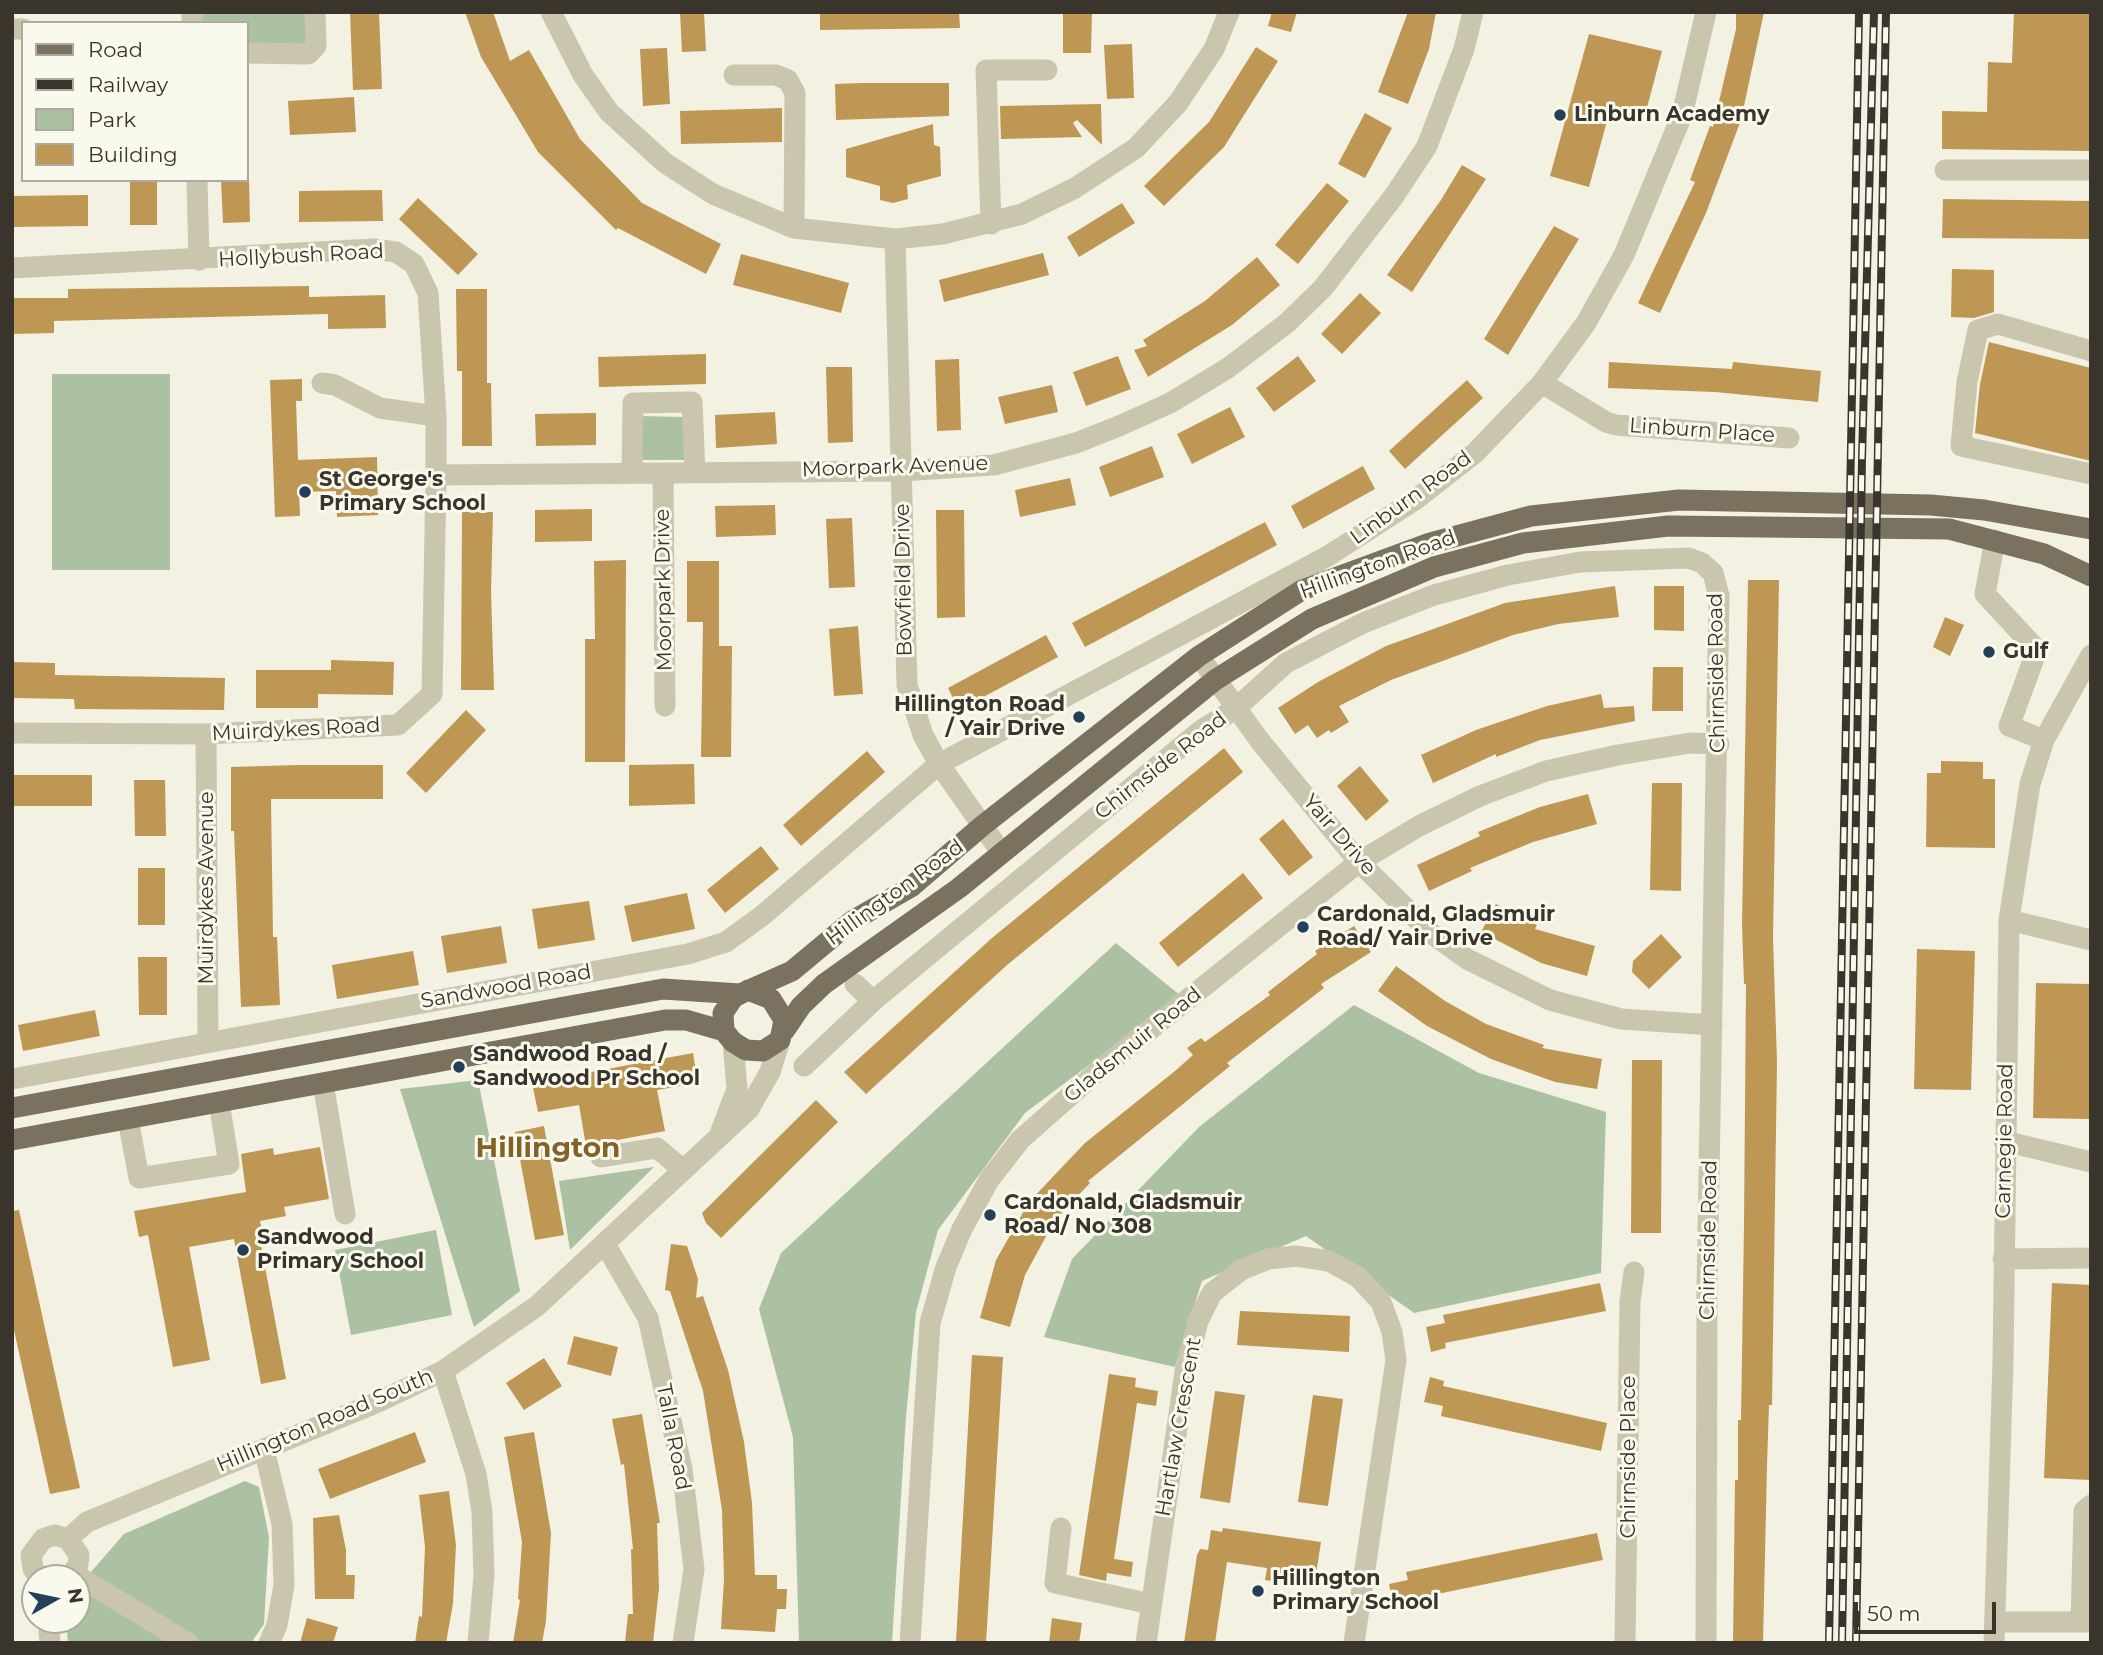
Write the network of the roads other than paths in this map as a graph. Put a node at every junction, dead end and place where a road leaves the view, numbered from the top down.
1 (315, 12) edge
2 (551, 12) edge
3 (1229, 12) edge
4 (1473, 12) edge
5 (1706, 12) edge
6 (248, 53) edge
7 (1047, 70) dead end
8 (734, 75) dead end
9 (1945, 170) dead end
10 (2091, 170) edge
11 (197, 182) edge
12 (991, 224) junction
13 (794, 228) junction
14 (895, 239) junction
15 (199, 261) junction
16 (12, 268) edge
17 (2091, 351) edge
18 (322, 383) dead end
19 (1542, 383) junction
20 (436, 416) junction
21 (1789, 438) dead end
22 (901, 471) junction
23 (695, 472) junction
24 (632, 473) junction
25 (663, 473) junction
26 (2091, 474) edge
27 (436, 475) junction
28 (2091, 529) edge
29 (1995, 540) junction
30 (2091, 576) edge
31 (2091, 654) edge
32 (1199, 656) junction
33 (1215, 680) junction
34 (665, 706) dead end
35 (1235, 709) junction
36 (12, 733) edge
37 (206, 734) junction
38 (2044, 740) junction
39 (1719, 744) junction
40 (939, 764) junction
41 (982, 826) junction
42 (1001, 852) junction
43 (1359, 862) junction
44 (2009, 920) junction
45 (2091, 940) edge
46 (855, 984) dead end
47 (744, 992) junction
48 (873, 1002) junction
49 (1713, 1025) junction
50 (782, 1035) junction
51 (728, 1037) junction
52 (208, 1042) junction
53 (804, 1066) dead end
54 (12, 1079) edge
55 (323, 1083) junction
56 (219, 1102) junction
57 (12, 1108) edge
58 (128, 1119) junction
59 (720, 1133) junction
60 (12, 1140) edge
61 (2004, 1141) junction
62 (601, 1157) dead end
63 (2091, 1161) edge
64 (682, 1169) junction
65 (345, 1214) dead end
66 (605, 1244) junction
67 (2091, 1258) edge
68 (2003, 1259) junction
69 (1634, 1272) dead end
70 (443, 1371) junction
71 (264, 1450) junction
72 (2091, 1505) edge
73 (1061, 1528) dead end
74 (68, 1539) junction
75 (22, 1556) edge
76 (76, 1564) edge
77 (91, 1587) edge
78 (1151, 1604) junction
79 (2086, 1622) edge
80 (1994, 1632) edge
81 (188, 1643) edge
82 (269, 1643) edge
83 (478, 1643) edge
84 (683, 1643) edge
85 (910, 1643) edge
86 (1146, 1643) edge
87 (1354, 1643) edge
88 (1625, 1643) edge
89 (1706, 1643) edge

1 - 6 street
2 - 13 street
3 - 12 street
4 - 22 street, Moorpark Avenue
5 - 19 street, Linburn Road
7 - 12 street
8 - 13 street
9 - 10 street
11 - 15 street
12 - 14 street
13 - 14 street
14 - 22 street, Bowfield Drive
15 - 16 street, Hollybush Road
15 - 20 street, Hollybush Road
17 - 26 street
18 - 20 street
19 - 21 street, Linburn Place
19 - 40 street, Linburn Road
20 - 27 street, Hollybush Road
22 - 23 street, Moorpark Avenue
22 - 40 street, Bowfield Drive
23 - 24 street
23 - 25 street, Moorpark Avenue
24 - 25 street, Moorpark Avenue
24 - 27 street, Moorpark Avenue
25 - 34 street, Moorpark Drive
27 - 37 street, Muirdykes Road
28 - 32 main road, Hillington Road
29 - 30 main road, Hillington Road
29 - 33 main road, Hillington Road
29 - 38 street
31 - 38 street, Carnegie Road
32 - 33 street, Yair Drive
32 - 41 main road, Hillington Road
33 - 35 street, Yair Drive
33 - 42 main road, Hillington Road
35 - 39 street, Chirnside Road
35 - 43 street, Yair Drive
35 - 48 street, Chirnside Road
36 - 37 street, Muirdykes Road
37 - 52 street, Muirdykes Avenue
38 - 44 street, Carnegie Road
39 - 43 street, Gladsmuir Road
39 - 49 street, Chirnside Road
40 - 41 street, Bowfield Drive
40 - 52 street, Sandwood Road
41 - 42 street, Bowfield Drive
41 - 47 main road, Hillington Road
42 - 50 main road, Hillington Road
43 - 49 street, Yair Drive
43 - 85 street, Gladsmuir Road
44 - 45 street
44 - 61 street, Carnegie Road
46 - 48 street
47 - 50 main road
47 - 51 main road
47 - 57 main road, Sandwood Road
48 - 53 street, Chirnside Road
49 - 89 street, Chirnside Road
50 - 51 main road
50 - 59 street, Hillington Road South
51 - 55 main road
51 - 59 street, Hillington Road South
52 - 54 street, Sandwood Road
55 - 56 main road
55 - 65 street
56 - 58 main road
56 - 58 street
58 - 60 main road
59 - 64 street, Hillington Road South
61 - 63 street
61 - 68 street, Carnegie Road
62 - 64 street
64 - 66 street, Hillington Road South
66 - 70 street, Hillington Road South
66 - 84 street, Talla Road
67 - 68 street
68 - 80 street, Carnegie Road
69 - 88 street, Chirnside Place
70 - 71 street, Hillington Road South
70 - 83 street
71 - 74 street, Hillington Road South
71 - 82 street
72 - 79 street
73 - 78 street
74 - 75 street
74 - 76 street
77 - 81 street
78 - 86 street, Hartlaw Crescent
78 - 87 street, Hartlaw Crescent
79 - 80 street

